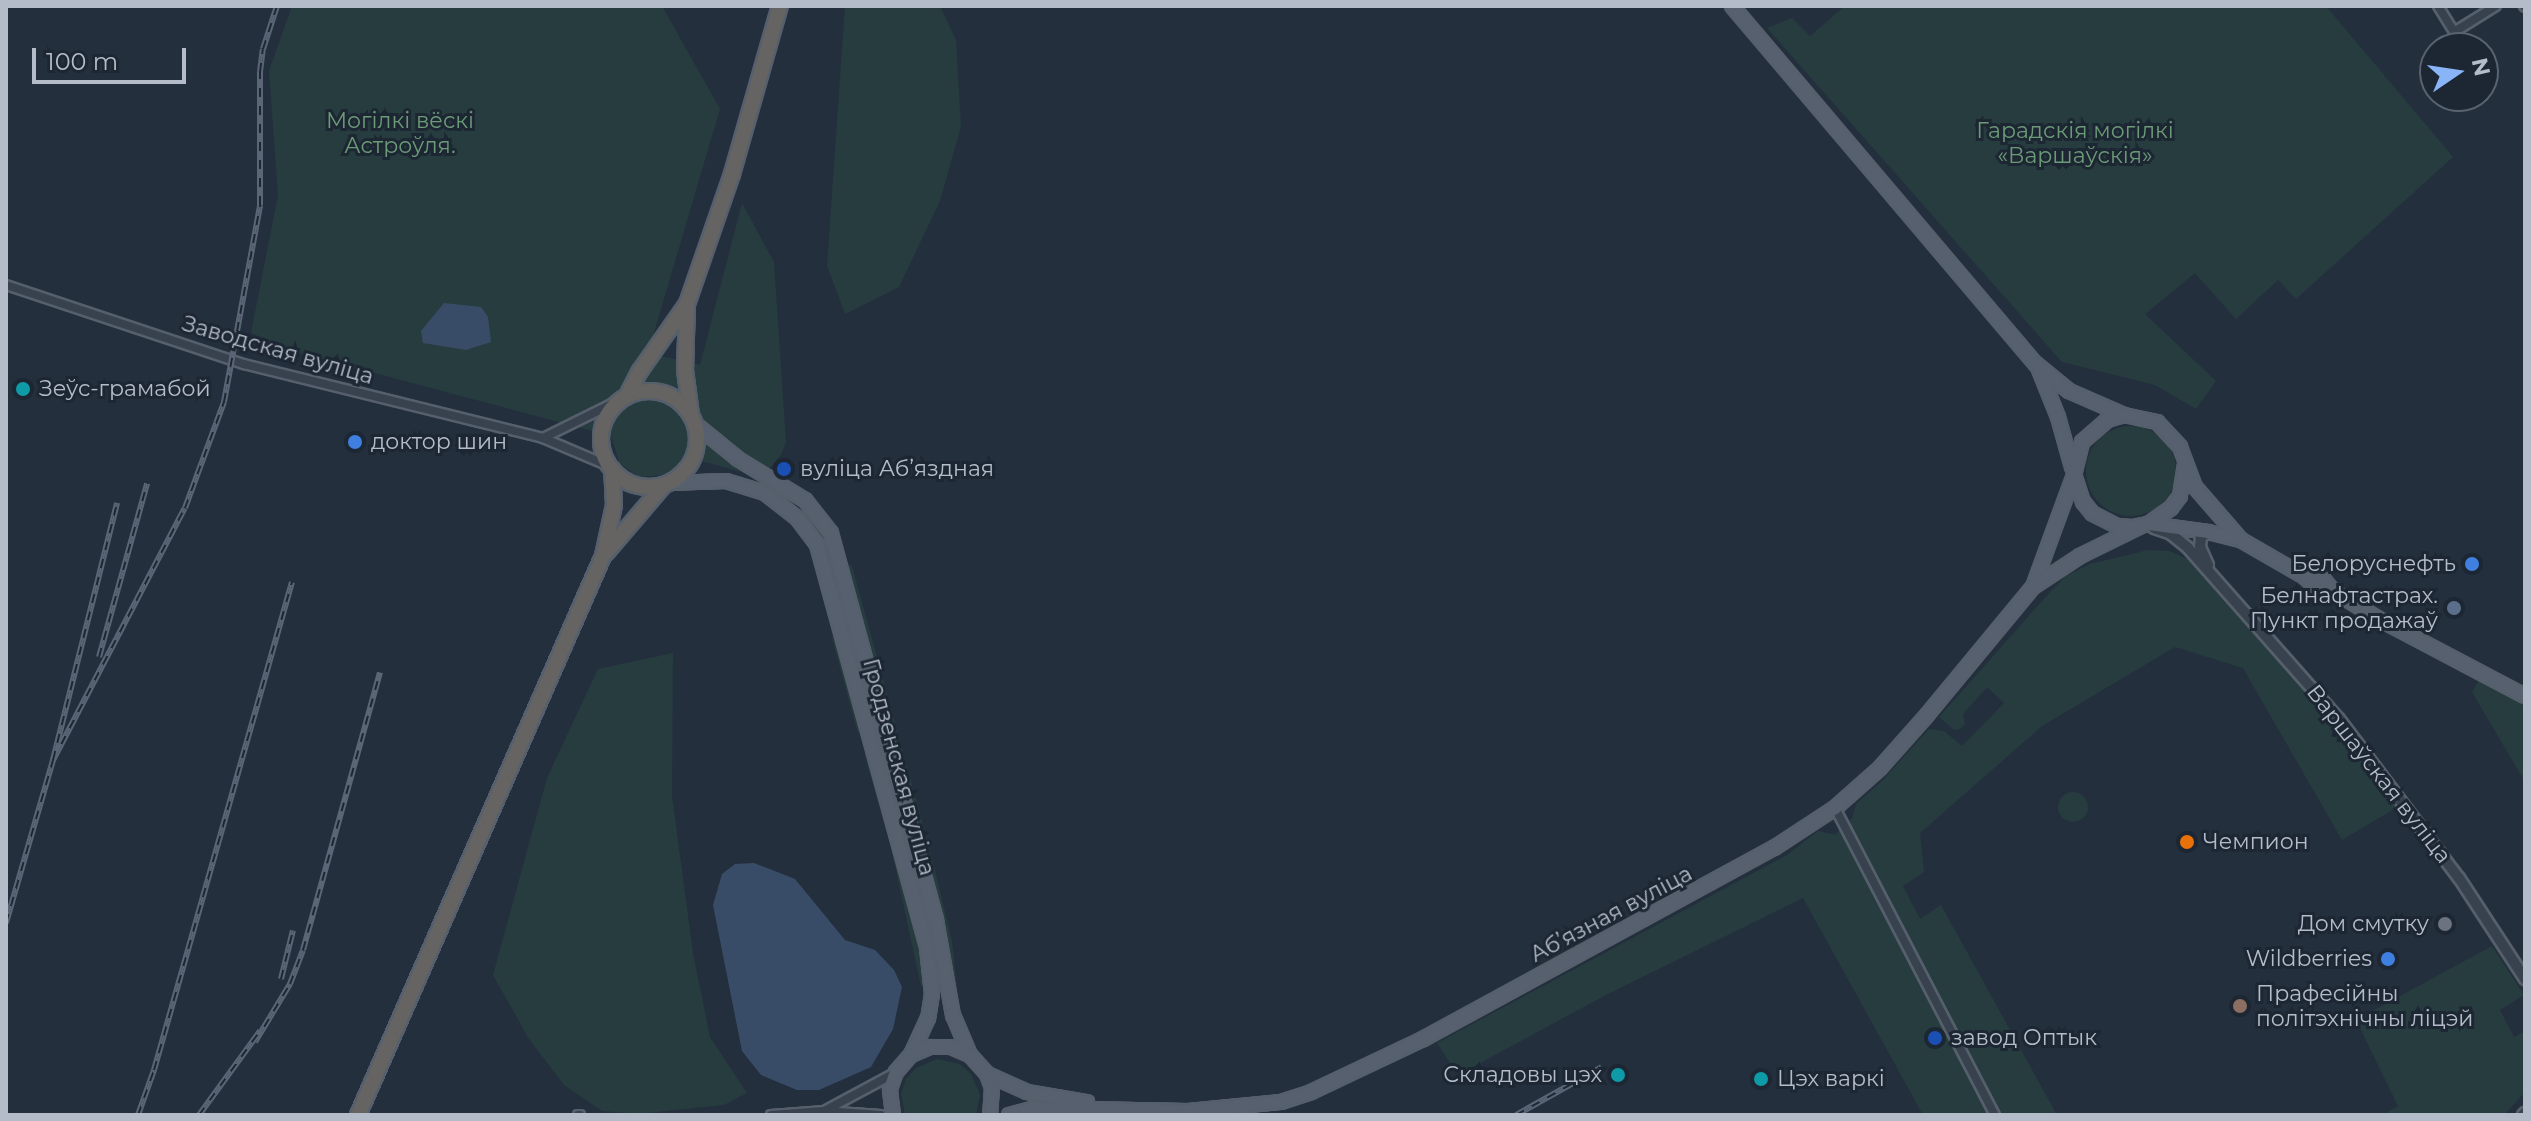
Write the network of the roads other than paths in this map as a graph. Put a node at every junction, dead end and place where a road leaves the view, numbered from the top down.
1 (780, 6) edge
2 (1732, 6) edge
3 (2438, 6) edge
4 (2496, 6) edge
5 (6, 285) edge
6 (687, 304) junction
7 (2036, 364) junction
8 (624, 398) junction
9 (2124, 415) junction
10 (693, 420) junction
11 (543, 438) junction
12 (2185, 464) junction
13 (610, 467) junction
14 (2074, 475) junction
15 (666, 484) junction
16 (2144, 525) junction
17 (2208, 532) junction
18 (2241, 540) junction
19 (603, 556) junction
20 (2217, 581) junction
21 (2033, 587) junction
22 (2525, 696) edge
23 (1835, 808) junction
24 (2525, 979) edge
25 (911, 1055) junction
26 (970, 1055) junction
27 (896, 1072) junction
28 (987, 1074) junction
29 (1118, 1108) junction
30 (824, 1111) junction
31 (790, 1114) edge
32 (358, 1115) edge
33 (771, 1115) edge
34 (881, 1115) edge
35 (893, 1115) edge
36 (990, 1115) edge
37 (1009, 1115) edge
38 (1995, 1115) edge

1 - 6 highway
2 - 7 main road
3 - 4 street
5 - 11 street, Заводская вуліца
6 - 8 highway
6 - 10 highway
7 - 9 main road
7 - 14 main road
8 - 10 highway
8 - 11 street
8 - 13 highway
9 - 12 main road
9 - 14 main road
10 - 15 highway
10 - 26 main road, Гродзенская вуліца
11 - 13 street, Заводская вуліца
12 - 16 main road
12 - 18 main road
13 - 15 highway
13 - 19 highway
14 - 16 main road
14 - 21 main road, Абʼязная вуліца
15 - 19 highway
15 - 25 main road, Гродзенская вуліца
16 - 17 main road
16 - 20 street, Варшаўская вуліца
16 - 21 main road, Абʼязная вуліца
17 - 18 main road
17 - 20 street, Варшаўская вуліца
18 - 22 main road
19 - 32 highway
20 - 24 street, Варшаўская вуліца
21 - 23 main road, Абʼязная вуліца
23 - 29 main road, Абʼязная вуліца
23 - 38 street
25 - 26 main road
25 - 27 main road
26 - 28 main road, Абʼязная вуліца
27 - 30 street
27 - 35 main road
28 - 29 main road, Абʼязная вуліца
28 - 36 main road
29 - 37 main road, Абʼязная вуліца
30 - 31 street
30 - 34 street
31 - 33 street

